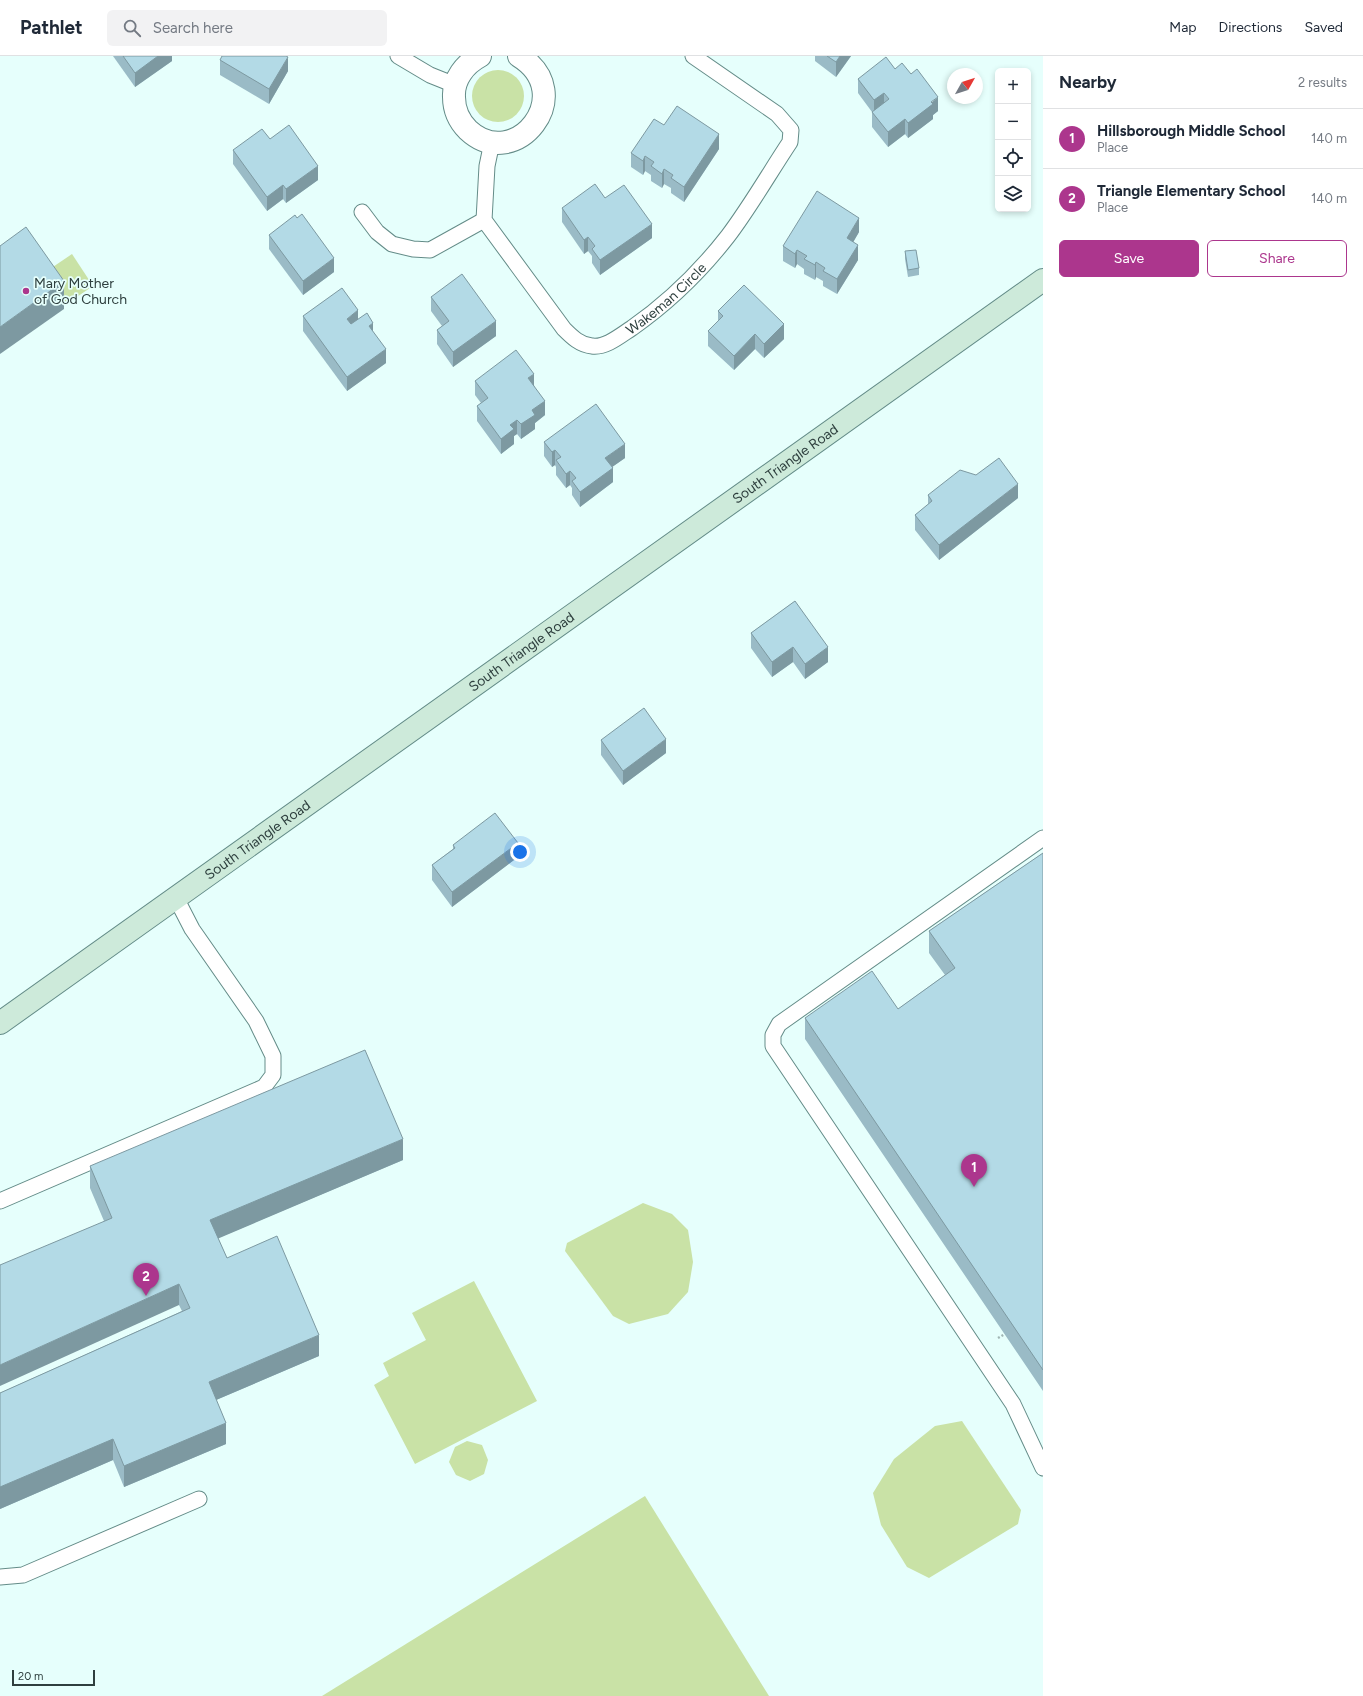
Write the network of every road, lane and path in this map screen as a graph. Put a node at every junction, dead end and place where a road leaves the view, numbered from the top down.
1 (398, 56) edge
2 (480, 56) edge
3 (520, 56) edge
4 (693, 56) edge
5 (455, 85) junction
6 (492, 142) junction
7 (362, 212) dead end
8 (484, 220) junction
9 (1043, 280) edge
10 (1043, 838) edge
11 (176, 898) junction
12 (0, 1023) edge
13 (0, 1201) edge
14 (1005, 1334) edge
15 (998, 1338) dead end
16 (1043, 1468) edge
17 (199, 1498) dead end
18 (0, 1577) edge

1 - 5 lane
2 - 5 street
3 - 6 street
4 - 8 lane, Wakeman Circle
5 - 6 street
6 - 8 lane
7 - 8 lane
9 - 11 street, South Triangle Road
10 - 16 lane
11 - 12 street, South Triangle Road
11 - 13 lane
14 - 15 path
17 - 18 lane

